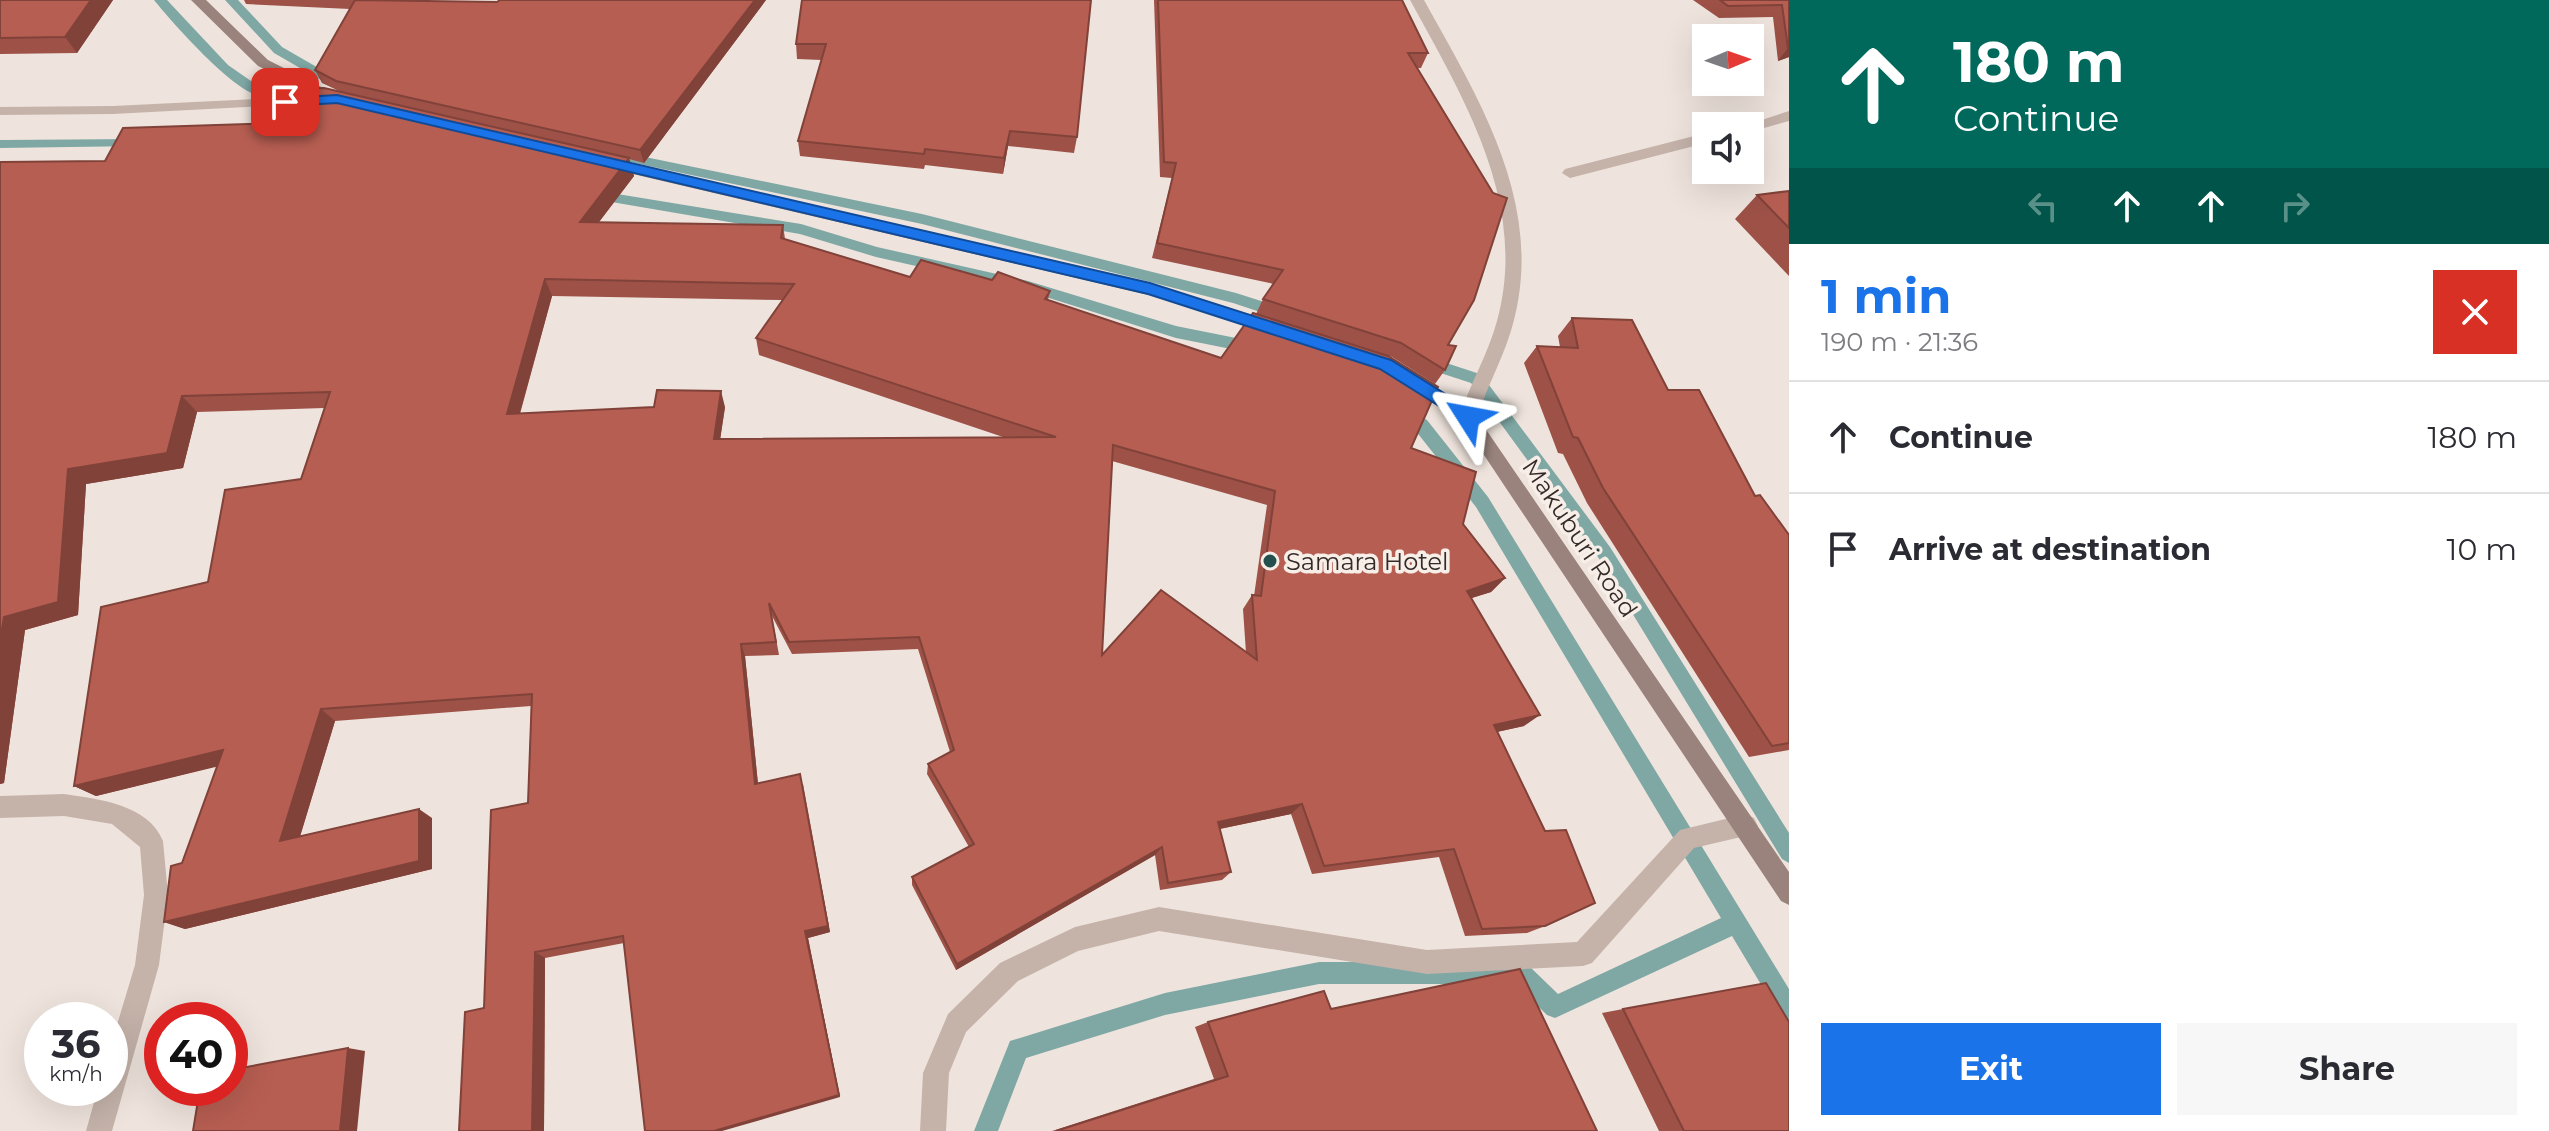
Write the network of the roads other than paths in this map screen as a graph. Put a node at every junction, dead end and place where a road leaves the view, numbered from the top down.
1 (198, 0) edge
2 (1417, 0) edge
3 (345, 101) joint
4 (0, 111) edge
5 (1789, 116) edge
6 (1764, 123) edge
7 (1692, 142) edge
8 (588, 160) edge
9 (1570, 173) dead end
10 (1291, 333) edge
11 (1397, 371) edge
12 (1468, 417) junction
13 (0, 807) edge
14 (1746, 826) junction
15 (1789, 893) edge
16 (99, 1131) edge
17 (933, 1131) edge

1 - 3 street
2 - 12 street
3 - 4 street
5 - 6 street
7 - 9 street
8 - 10 street
11 - 12 street, Makuburi Road
12 - 14 street, Makuburi Road
13 - 16 street
14 - 15 street, Makuburi Road
14 - 17 street

